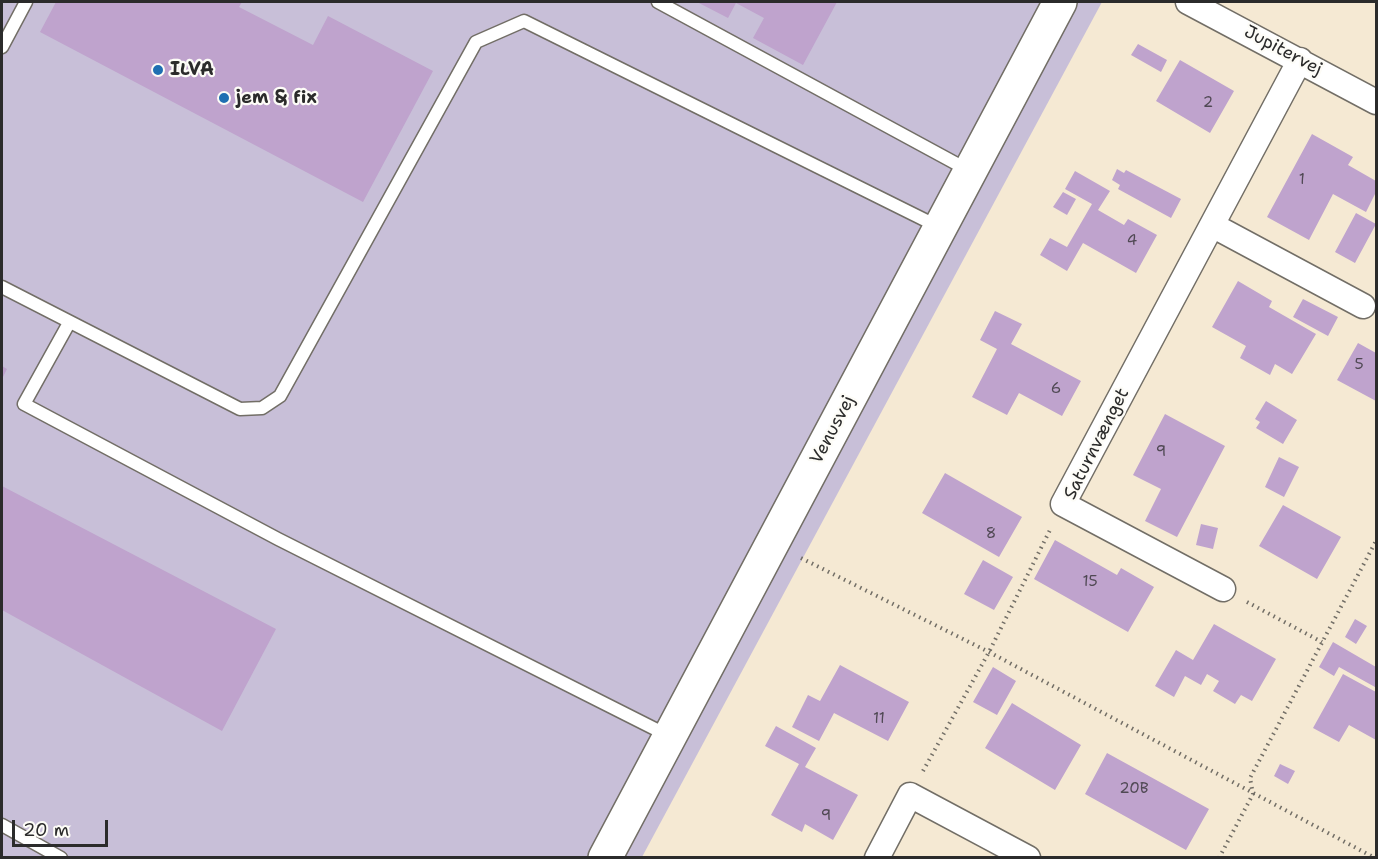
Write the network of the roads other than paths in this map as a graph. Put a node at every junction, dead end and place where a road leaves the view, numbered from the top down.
1 (26, 2) edge
2 (658, 2) edge
3 (1060, 2) edge
4 (1188, 2) edge
5 (2, 47) edge
6 (1300, 60) junction
7 (1377, 102) edge
8 (970, 171) junction
9 (1212, 225) junction
10 (940, 228) junction
11 (2, 287) edge
12 (1363, 306) dead end
13 (69, 323) junction
14 (1223, 589) road end
15 (670, 737) junction
16 (2, 825) edge
17 (61, 858) edge
18 (605, 858) edge
19 (877, 858) edge
20 (1028, 858) edge

1 - 5 lane
2 - 8 lane
3 - 8 street, Venusvej
4 - 6 street, Jupitervej
6 - 7 street, Jupitervej
6 - 9 street, Saturnvænget
8 - 10 street, Venusvej
9 - 12 street
9 - 14 street, Saturnvænget
10 - 13 lane
10 - 15 street, Venusvej
11 - 13 lane
13 - 15 lane
15 - 18 street, Venusvej
16 - 17 lane
19 - 20 street

